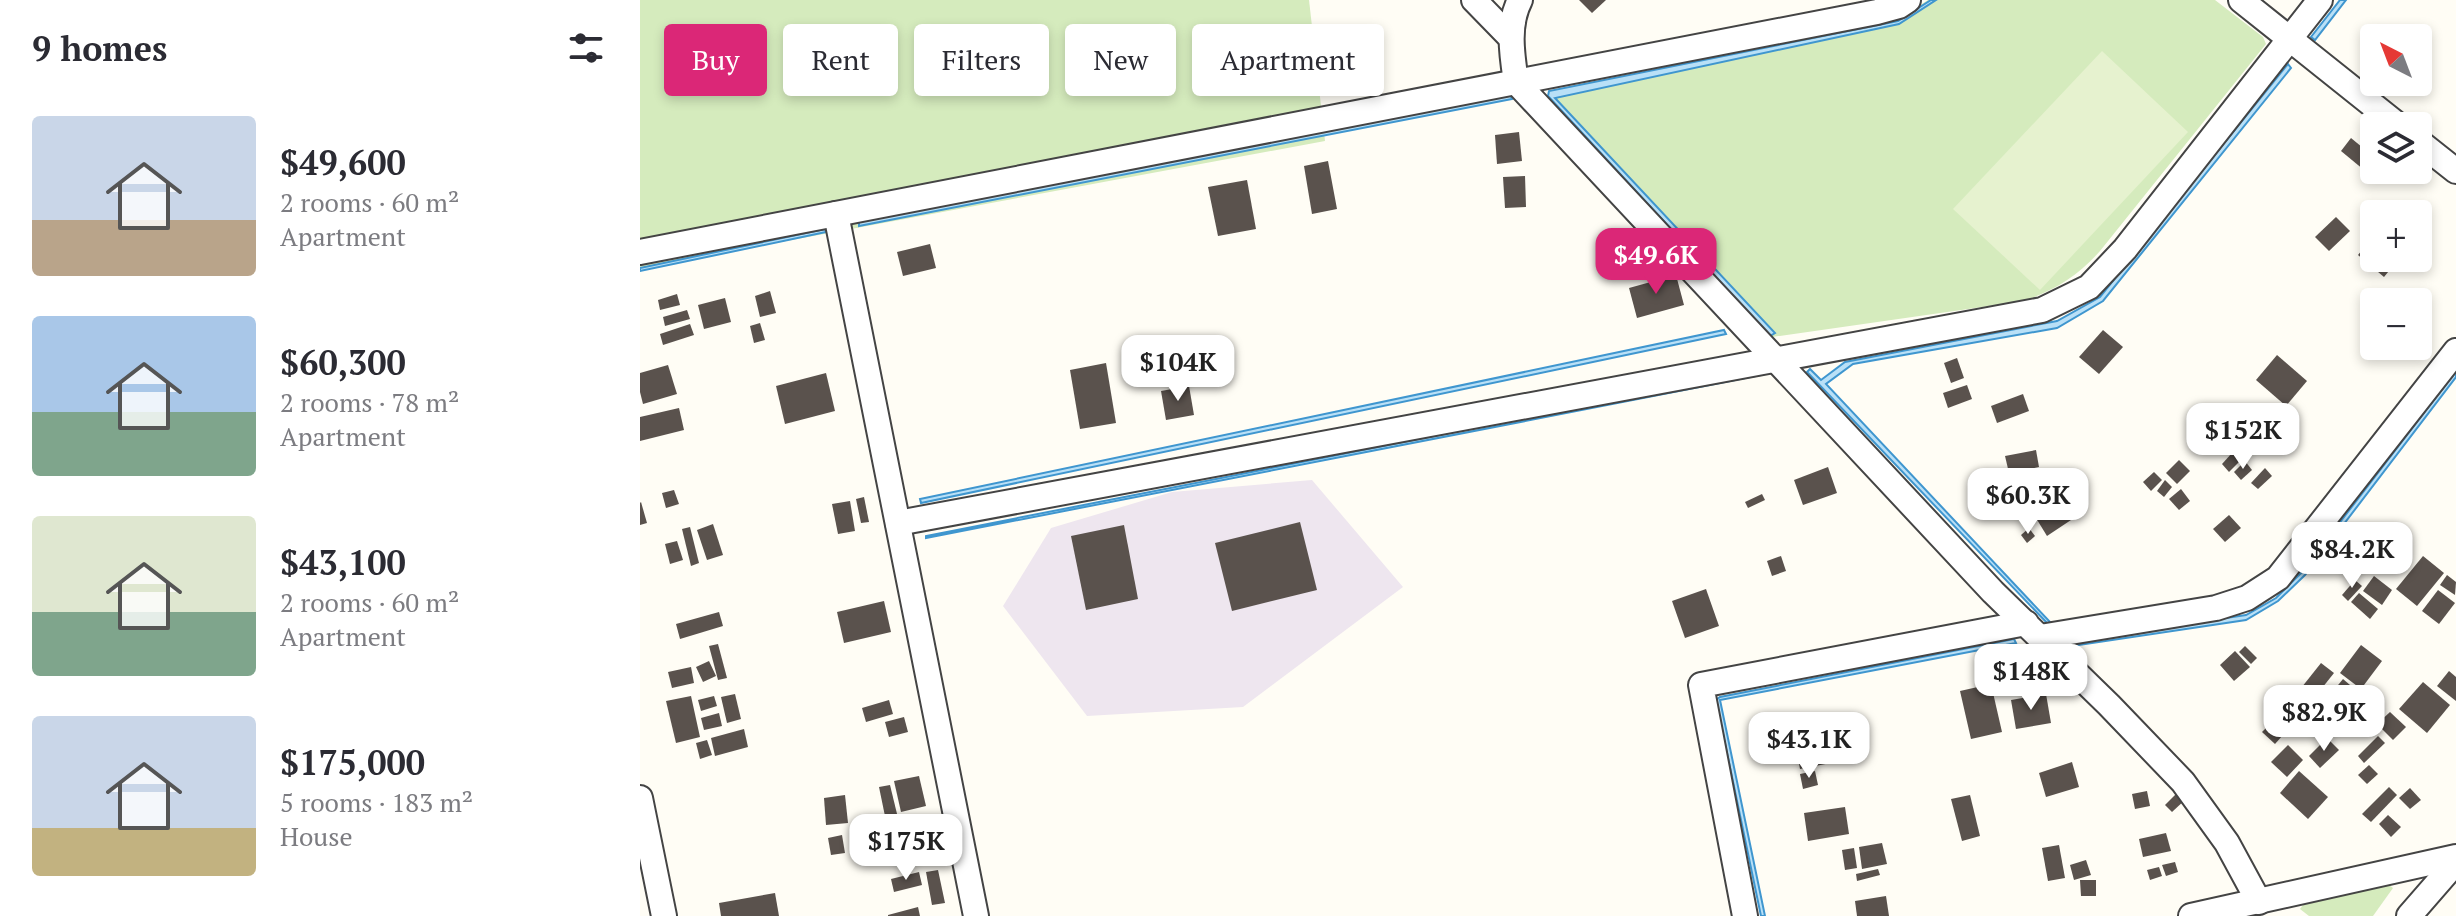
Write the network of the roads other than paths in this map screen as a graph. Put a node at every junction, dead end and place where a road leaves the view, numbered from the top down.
1 (1474, 0) edge
2 (1520, 0) edge
3 (1908, 0) edge
4 (2241, 0) edge
5 (2320, 0) edge
6 (1511, 38) junction
7 (2289, 39) junction
8 (1516, 82) junction
9 (2381, 112) edge
10 (2432, 152) edge
11 (2456, 171) edge
12 (836, 214) junction
13 (640, 252) edge
14 (2456, 351) edge
15 (1776, 360) junction
16 (898, 523) junction
17 (2033, 630) junction
18 (640, 798) edge
19 (2456, 859) edge
20 (2266, 900) junction
21 (664, 916) edge
22 (976, 916) edge
23 (1745, 916) edge
24 (2191, 916) edge
25 (2293, 916) edge
26 (2409, 916) edge

1 - 6 street
2 - 6 street
3 - 8 street
4 - 7 street
5 - 7 street
6 - 8 street
7 - 9 street
7 - 15 street
8 - 12 street
8 - 15 street
10 - 11 street
12 - 13 street
12 - 16 street
14 - 17 street
15 - 16 street
15 - 17 street
16 - 22 street
17 - 20 street
17 - 23 street
18 - 21 street
19 - 20 street
19 - 26 street
20 - 24 street
20 - 25 street

